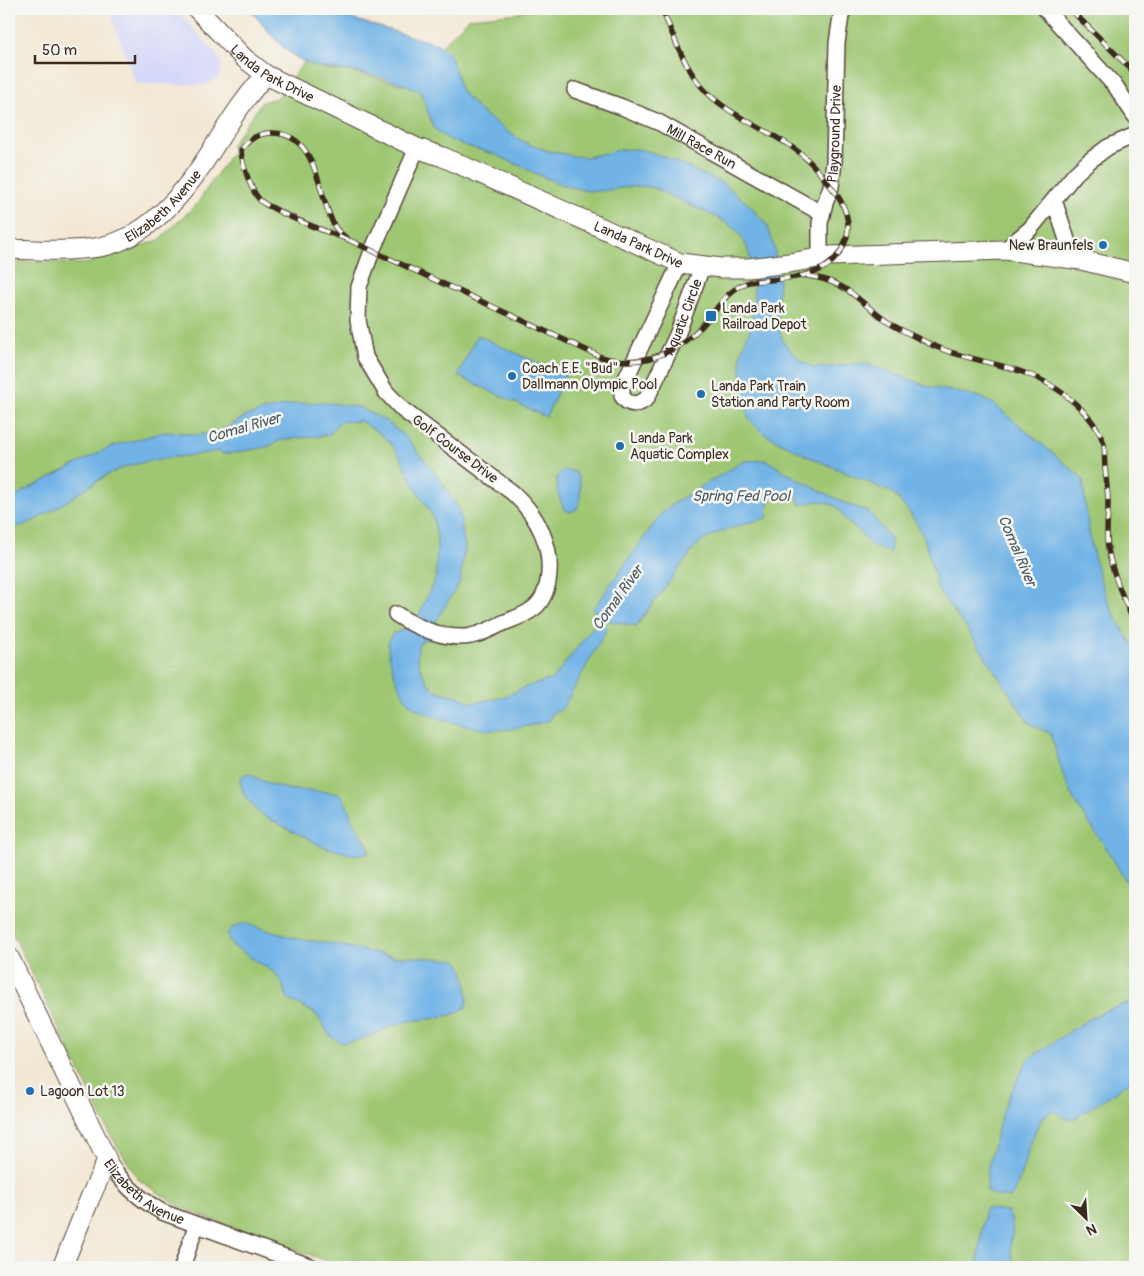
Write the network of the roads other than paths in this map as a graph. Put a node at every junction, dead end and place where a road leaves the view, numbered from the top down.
1 (197, 9) edge
2 (844, 9) edge
3 (1045, 9) edge
4 (266, 75) junction
5 (576, 90) dead end
6 (1135, 116) edge
7 (1135, 135) edge
8 (417, 148) junction
9 (1054, 200) junction
10 (821, 213) junction
11 (9, 249) edge
12 (1005, 250) junction
13 (820, 257) junction
14 (1074, 258) junction
15 (680, 263) junction
16 (702, 267) junction
17 (1135, 272) edge
18 (396, 614) dead end
19 (9, 957) edge
20 (107, 1160) junction
21 (196, 1226) junction
22 (62, 1267) edge
23 (182, 1267) edge
24 (312, 1267) edge

1 - 4 street, Landa Park Drive
2 - 10 street, Playground Drive
3 - 6 street
4 - 8 street, Landa Park Drive
4 - 11 street, Elizabeth Avenue
5 - 10 street, Mill Race Run
7 - 9 street
8 - 15 street, Landa Park Drive
8 - 18 street, Golf Course Drive
9 - 12 street
9 - 14 street
10 - 13 street, Playground Drive
12 - 13 street, Landa Park Drive
12 - 14 street, Landa Park Drive
13 - 16 street, Landa Park Drive
14 - 17 street, Landa Park Drive
15 - 16 street, Landa Park Drive
15 - 16 street, Aquatic Circle
19 - 20 street, Elizabeth Avenue
20 - 21 street, Elizabeth Avenue
20 - 22 street
21 - 23 street
21 - 24 street, Elizabeth Avenue

